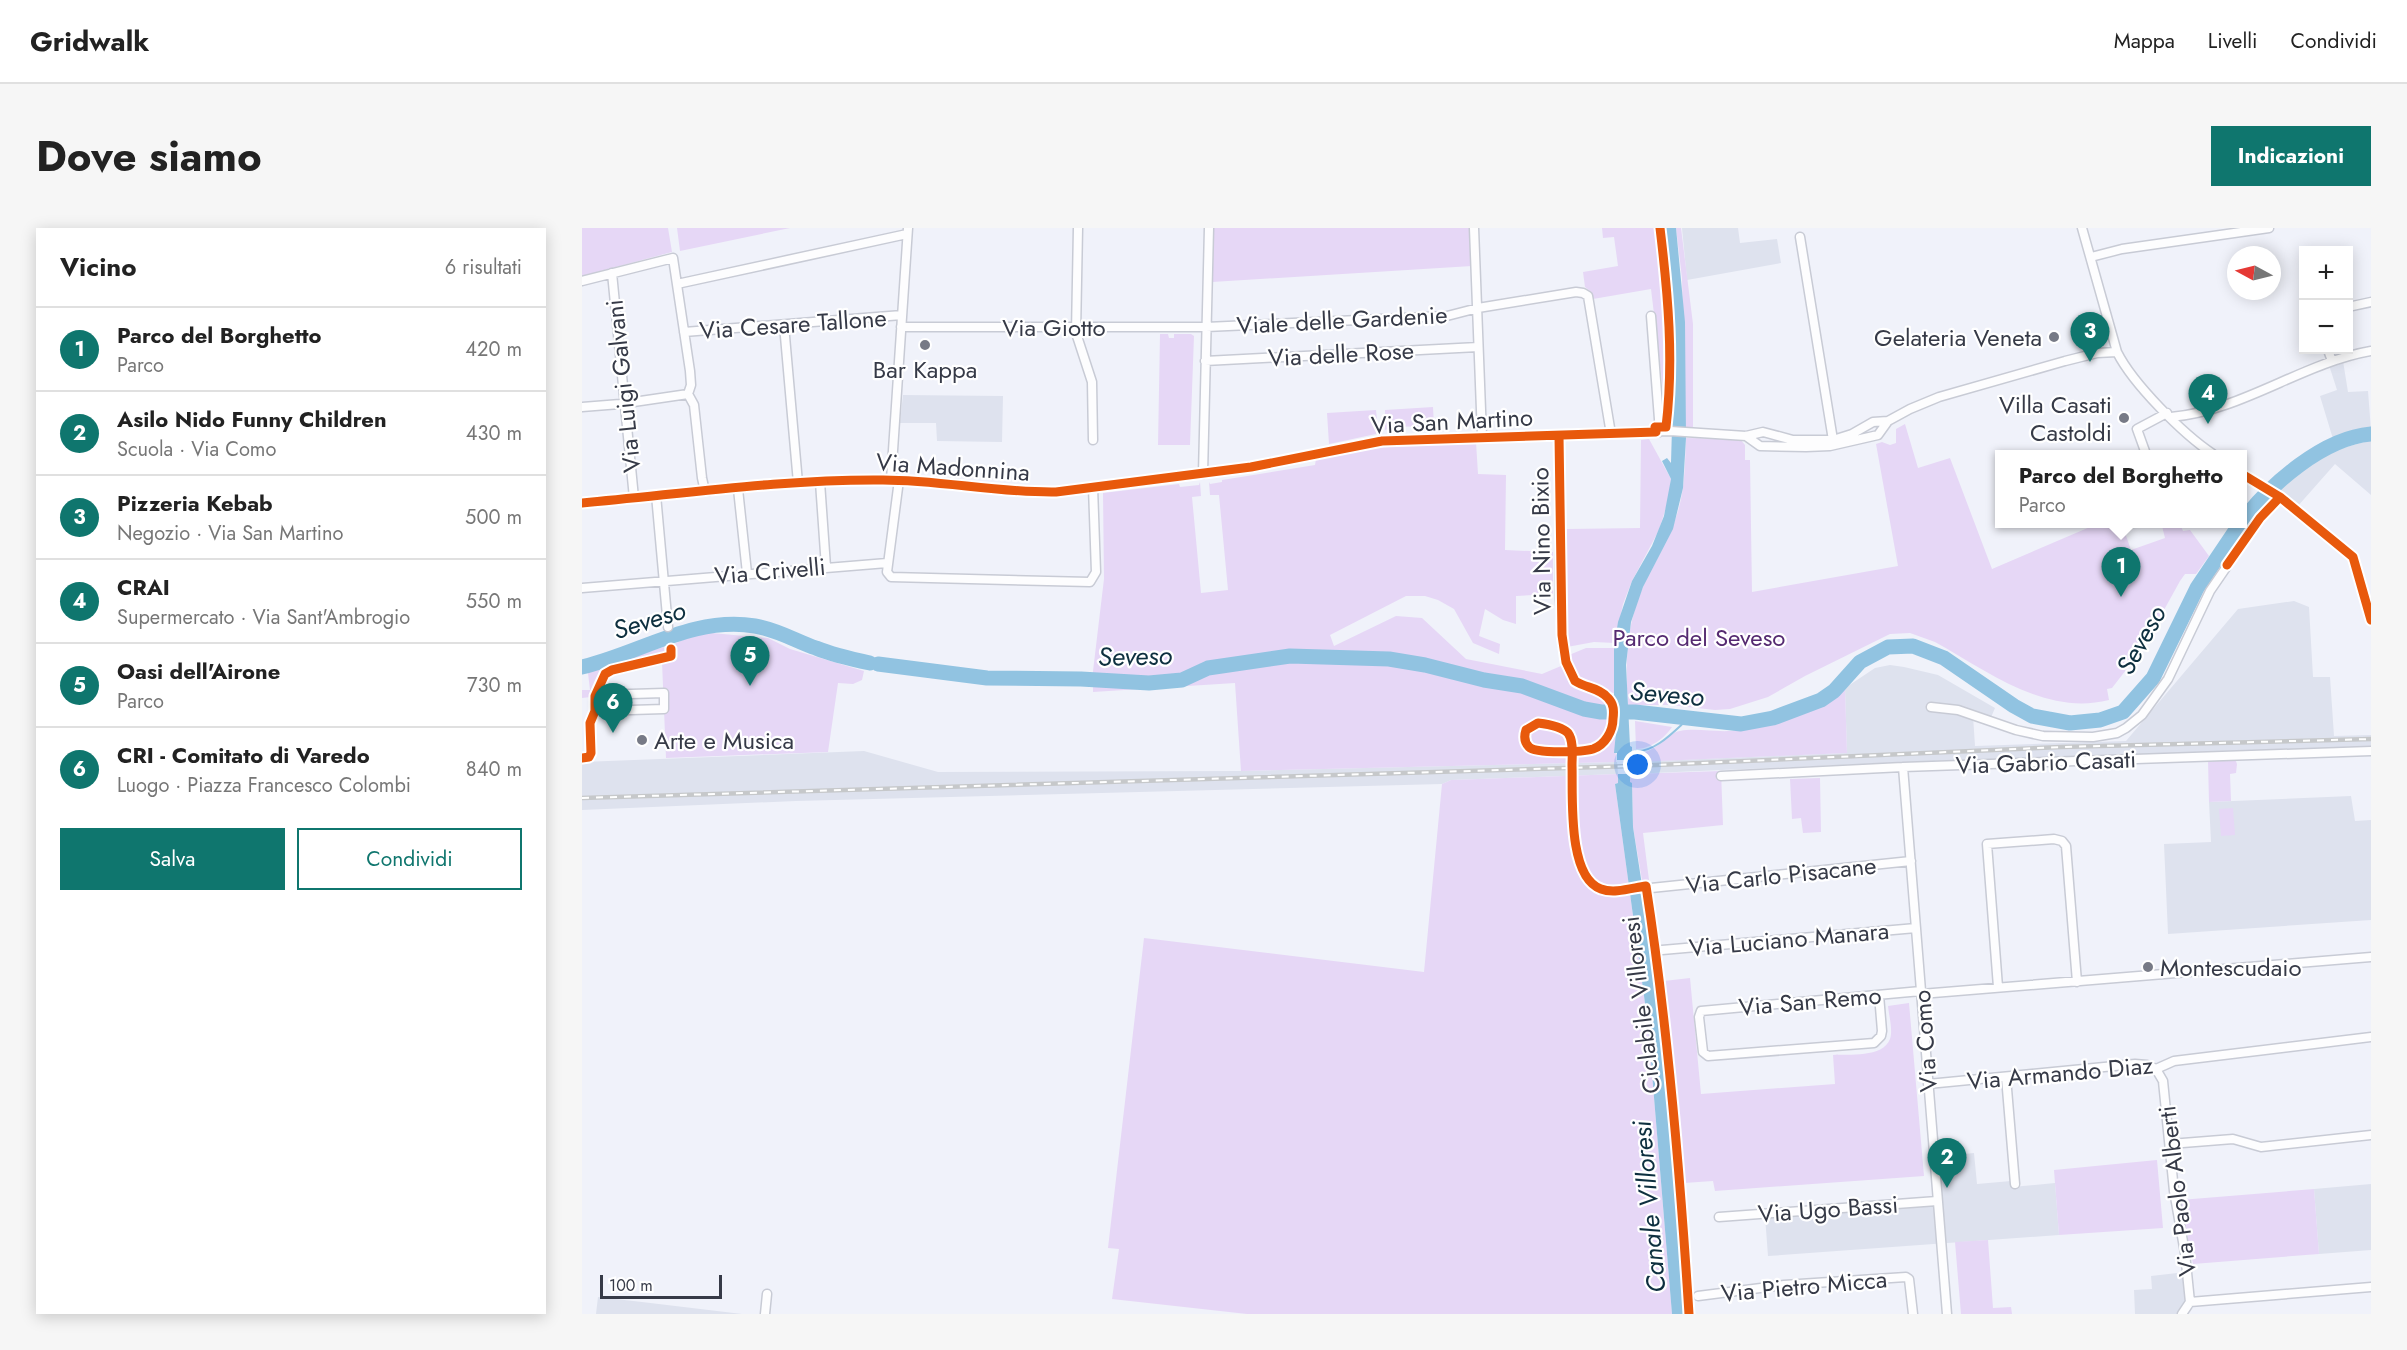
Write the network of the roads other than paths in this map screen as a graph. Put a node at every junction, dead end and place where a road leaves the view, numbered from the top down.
1 (1078, 228) edge
2 (1209, 228) edge
3 (1474, 228) edge
4 (2082, 228) edge
5 (2269, 228) edge
6 (2242, 230) edge
7 (908, 231) edge
8 (1800, 237) dead end
9 (2091, 257) junction
10 (612, 273) junction
11 (582, 281) edge
12 (677, 284) junction
13 (2371, 302) edge
14 (2353, 306) edge
15 (1478, 308) junction
16 (902, 315) junction
17 (1651, 316) dead end
18 (784, 325) junction
19 (901, 327) junction
20 (1076, 327) junction
21 (1206, 327) junction
22 (684, 332) junction
23 (1478, 347) junction
24 (2371, 351) edge
25 (2117, 352) junction
26 (2329, 354) edge
27 (1204, 361) junction
28 (2332, 361) junction
29 (688, 394) junction
30 (624, 403) junction
31 (582, 407) edge
32 (2169, 415) junction
33 (1888, 420) junction
34 (1665, 431) junction
35 (1611, 434) junction
36 (1482, 436) junction
37 (1559, 436) junction
38 (1746, 436) junction
39 (1092, 440) dead end
40 (1833, 440) junction
41 (2145, 450) edge
42 (2208, 450) edge
43 (1203, 474) junction
44 (2247, 477) edge
45 (895, 480) junction
46 (820, 482) junction
47 (798, 483) junction
48 (1093, 487) junction
49 (738, 489) junction
50 (704, 490) junction
51 (656, 495) junction
52 (2278, 495) junction
53 (634, 498) junction
54 (582, 503) edge
55 (887, 563) junction
56 (826, 567) junction
57 (747, 573) junction
58 (665, 580) junction
59 (582, 588) edge
60 (2371, 620) edge
61 (668, 627) dead end
62 (1563, 646) dead end
63 (1931, 707) dead end
64 (598, 711) joint
65 (2371, 751) edge
66 (1903, 767) junction
67 (1721, 776) dead end
68 (1911, 861) junction
69 (1651, 888) dead end
70 (1916, 928) junction
71 (1662, 950) dead end
72 (2371, 957) edge
73 (2077, 982) junction
74 (1998, 987) junction
75 (1921, 993) junction
76 (1879, 995) junction
77 (2371, 1037) edge
78 (2156, 1069) junction
79 (2006, 1077) junction
80 (1928, 1084) junction
81 (2371, 1135) edge
82 (2170, 1144) junction
83 (2015, 1184) dead end
84 (1937, 1201) junction
85 (1719, 1217) dead end
86 (2371, 1287) edge
87 (767, 1294) dead end
88 (1698, 1296) dead end
89 (2190, 1302) junction
90 (765, 1314) edge
91 (1913, 1314) edge
92 (1947, 1314) edge
93 (2182, 1314) edge

1 - 20 street
2 - 21 street
3 - 15 street
4 - 9 street
5 - 6 street
6 - 9 street
7 - 12 street
7 - 16 street
8 - 40 street
9 - 25 street
10 - 11 street
10 - 12 street
10 - 30 street, Via Luigi Galvani
12 - 22 street
13 - 14 street
15 - 21 street, Viale delle Gardenie
15 - 23 street
15 - 35 street, Viale delle Gardenie
16 - 18 street, Via Cesare Tallone
16 - 19 street
17 - 34 street
18 - 22 street, Via Cesare Tallone
18 - 47 street
19 - 20 street, Via Giotto
19 - 45 street
20 - 21 street, Via Giotto
20 - 39 street
21 - 27 street
22 - 29 street
23 - 27 street, Via delle Rose
23 - 36 street
24 - 28 street
25 - 32 street
25 - 33 street, Via San Martino
26 - 28 street
27 - 43 street
28 - 32 street
29 - 30 street
29 - 50 street
30 - 31 street
30 - 53 street, Via Luigi Galvani
32 - 41 street
32 - 42 street
33 - 38 street, Via San Martino
33 - 40 street, Via San Martino
34 - 35 street, Via San Martino
34 - 38 street, Via San Martino
35 - 37 street, Via San Martino
36 - 37 street, Via San Martino
36 - 43 street, Via San Martino
37 - 62 street, Via Nino Bixio
38 - 40 street, Via San Martino
43 - 48 street, Via Madonnina
44 - 52 street
45 - 46 street, Via Madonnina
45 - 48 street, Via Madonnina
45 - 55 street
46 - 47 street, Via Madonnina
46 - 56 street
47 - 49 street, Via Madonnina
48 - 55 street
49 - 50 street, Via Madonnina
49 - 57 street
50 - 51 street, Via Madonnina
51 - 53 street, Via Madonnina
51 - 58 street
52 - 60 street
52 - 63 street
53 - 54 street, Via Madonnina
55 - 56 street, Via Crivelli
56 - 57 street, Via Crivelli
57 - 58 street, Via Crivelli
58 - 59 street, Via Crivelli
58 - 61 street
64 - 64 street
65 - 66 street, Via Gabrio Casati
66 - 67 street, Via Gabrio Casati
66 - 68 street, Via Como
68 - 69 street, Via Carlo Pisacane
68 - 70 street, Via Como
70 - 71 street, Via Luciano Manara
70 - 75 street, Via Como
72 - 73 street, Via San Remo
73 - 74 street, Via San Remo
73 - 74 street
74 - 75 street, Via San Remo
75 - 76 street, Via San Remo
75 - 80 street, Via Como
76 - 76 street, Via San Remo
77 - 78 street, Via Armando Diaz
78 - 79 street, Via Armando Diaz
78 - 82 street, Via Paolo Alberti
79 - 80 street, Via Armando Diaz
79 - 83 street
80 - 84 street, Via Como
81 - 82 street
82 - 89 street, Via Paolo Alberti
84 - 85 street, Via Ugo Bassi
84 - 92 street, Via Como
86 - 89 street
87 - 90 street
88 - 91 street, Via Pietro Micca
89 - 93 street, Via Paolo Alberti

